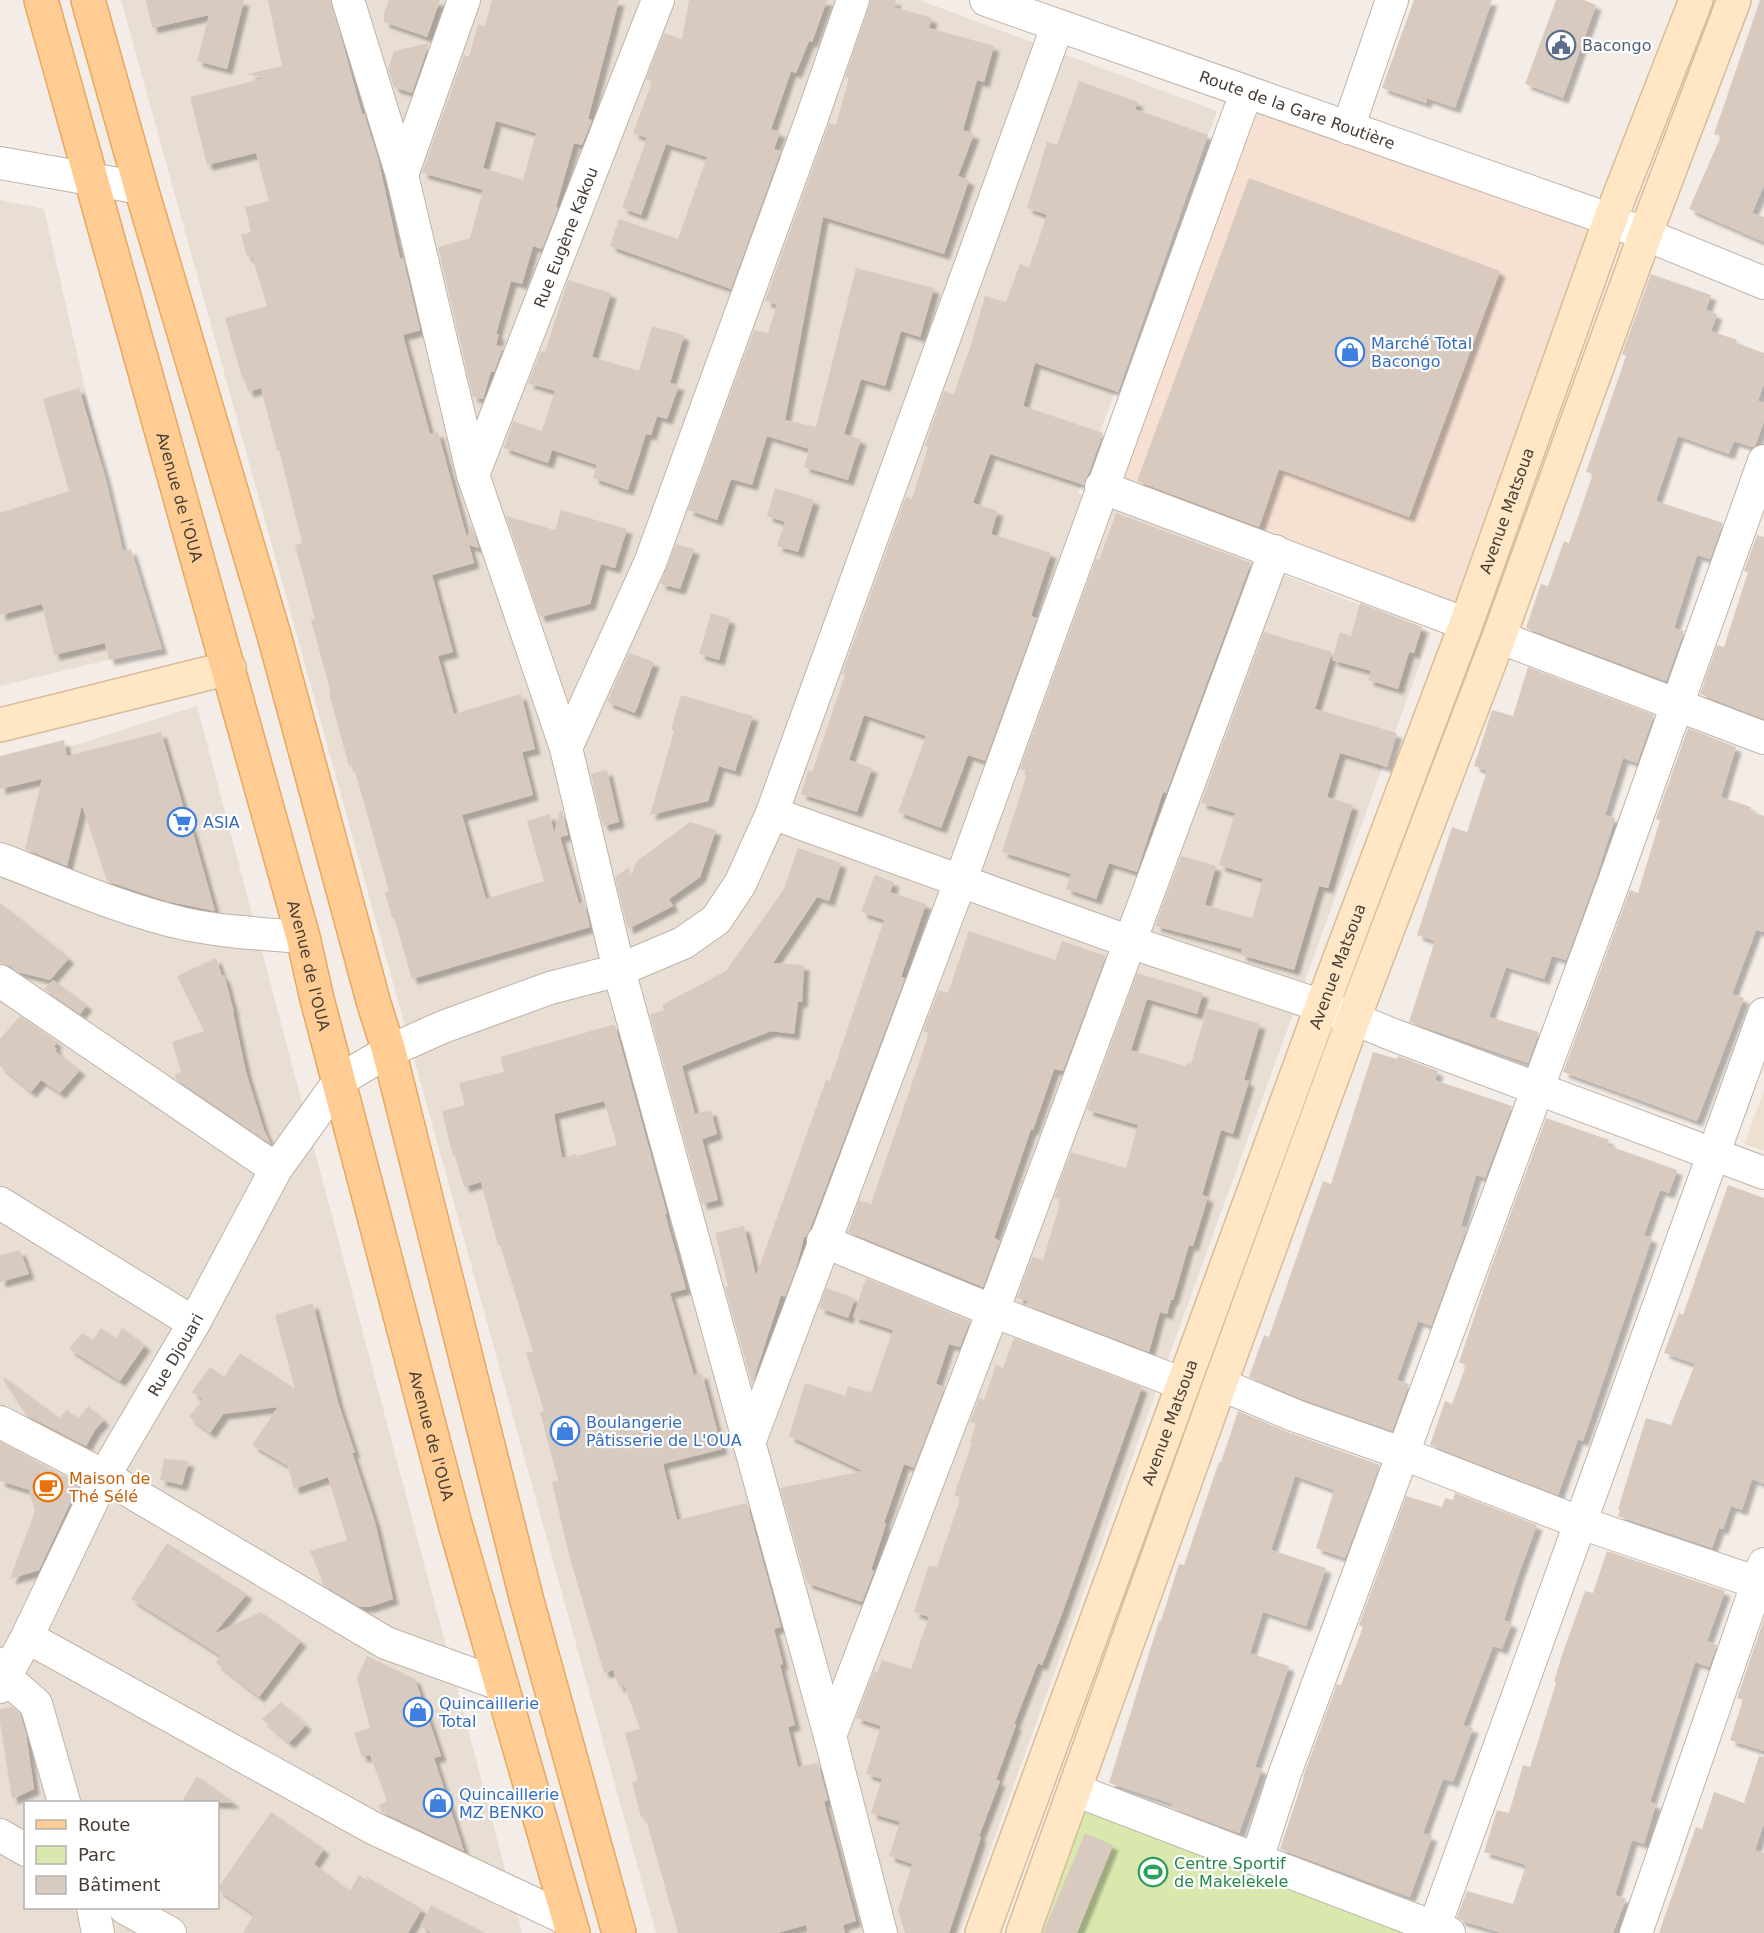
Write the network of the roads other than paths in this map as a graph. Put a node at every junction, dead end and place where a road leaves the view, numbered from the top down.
1 (41, 0) edge
2 (88, 0) edge
3 (348, 0) edge
4 (464, 0) edge
5 (658, 0) edge
6 (853, 0) edge
7 (986, 0) edge
8 (1392, 0) edge
9 (1696, 0) edge
10 (1734, 0) edge
11 (1057, 27) junction
12 (1246, 93) junction
13 (1348, 128) junction
14 (0, 163) edge
15 (402, 175) junction
16 (91, 178) junction
17 (141, 188) junction
18 (1610, 220) junction
19 (1645, 235) junction
20 (1764, 283) edge
21 (1764, 461) edge
22 (473, 475) junction
23 (1101, 487) junction
24 (1275, 551) junction
25 (1466, 624) junction
26 (1499, 637) junction
27 (229, 668) junction
28 (1676, 705) junction
29 (0, 725) edge
30 (1764, 738) edge
31 (566, 748) junction
32 (1415, 759) junction
33 (1447, 772) junction
34 (772, 813) junction
35 (0, 860) edge
36 (960, 882) junction
37 (303, 937) junction
38 (1130, 942) junction
39 (619, 970) junction
40 (0, 981) edge
41 (1323, 1006) junction
42 (1764, 1014) edge
43 (1353, 1020) junction
44 (389, 1051) junction
45 (340, 1080) junction
46 (1537, 1088) junction
47 (1714, 1154) junction
48 (276, 1169) junction
49 (1764, 1173) edge
50 (0, 1203) edge
51 (823, 1241) junction
52 (993, 1311) junction
53 (194, 1323) junction
54 (1183, 1384) junction
55 (1220, 1384) junction
56 (0, 1422) edge
57 (749, 1443) junction
58 (1404, 1454) junction
59 (104, 1476) junction
60 (1581, 1523) junction
61 (1762, 1577) edge
62 (27, 1638) junction
63 (2, 1676) edge
64 (502, 1685) junction
65 (830, 1736) junction
66 (1075, 1790) junction
67 (63, 1801) edge
68 (0, 1835) edge
69 (24, 1849) edge
70 (1257, 1859) junction
71 (93, 1909) edge
72 (127, 1909) edge
73 (571, 1926) edge
74 (1442, 1930) edge
75 (98, 1933) edge
76 (170, 1933) edge
77 (619, 1933) edge
78 (881, 1933) edge
79 (982, 1933) edge
80 (1023, 1933) edge
81 (1636, 1933) edge

1 - 16 main road, Avenue de l'OUA
2 - 17 main road
3 - 15 street
4 - 15 street
5 - 22 street, Rue Eugène Kakou
6 - 31 street
7 - 11 street, Route de la Gare Routière
8 - 13 street
9 - 18 street, Avenue Matsoua
10 - 19 street, Avenue Matsoua
11 - 12 street, Route de la Gare Routière
11 - 34 street, Rue Djouari
12 - 13 street, Route de la Gare Routière
12 - 23 street
13 - 18 street, Route de la Gare Routière
14 - 16 street
15 - 22 street
16 - 17 street
16 - 27 main road, Avenue de l'OUA
17 - 44 main road
18 - 19 street, Route de la Gare Routière
18 - 25 street, Avenue Matsoua
19 - 20 street
19 - 26 street, Avenue Matsoua
21 - 28 street
22 - 31 street
23 - 24 street
23 - 36 street
24 - 25 street
24 - 38 street
25 - 32 street, Avenue Matsoua
26 - 28 street
26 - 33 street, Avenue Matsoua
27 - 29 street
27 - 37 main road, Avenue de l'OUA
28 - 30 street
28 - 46 street
31 - 39 street
32 - 33 street
32 - 41 street, Avenue Matsoua
33 - 43 street, Avenue Matsoua
34 - 36 street
34 - 39 street, Rue Djouari
35 - 37 street
36 - 38 street
36 - 51 street
37 - 45 main road, Avenue de l'OUA
38 - 41 street
38 - 52 street
39 - 44 street, Rue Djouari
39 - 57 street
40 - 48 street
41 - 43 street
41 - 54 street, Avenue Matsoua
42 - 47 street
43 - 46 street
43 - 55 street, Avenue Matsoua
44 - 45 street, Rue Djouari
44 - 77 main road
45 - 48 street, Rue Djouari
45 - 64 main road, Avenue de l'OUA
46 - 47 street
46 - 58 street
47 - 49 street
47 - 60 street
48 - 53 street, Rue Djouari
50 - 53 street
51 - 52 street
51 - 57 street
52 - 54 street
52 - 65 street
53 - 59 street, Rue Djouari
54 - 79 street, Avenue Matsoua
55 - 58 street
55 - 66 street, Avenue Matsoua
56 - 59 street
57 - 65 street
58 - 60 street
58 - 70 street
59 - 62 street, Rue Djouari
59 - 64 street
60 - 61 street
60 - 74 street
61 - 81 street
62 - 63 street, Rue Djouari
62 - 73 street
63 - 67 street
64 - 73 main road, Avenue de l'OUA
65 - 78 street
66 - 70 street
66 - 80 street, Avenue Matsoua
68 - 69 street
70 - 74 street
71 - 75 street
72 - 76 street

